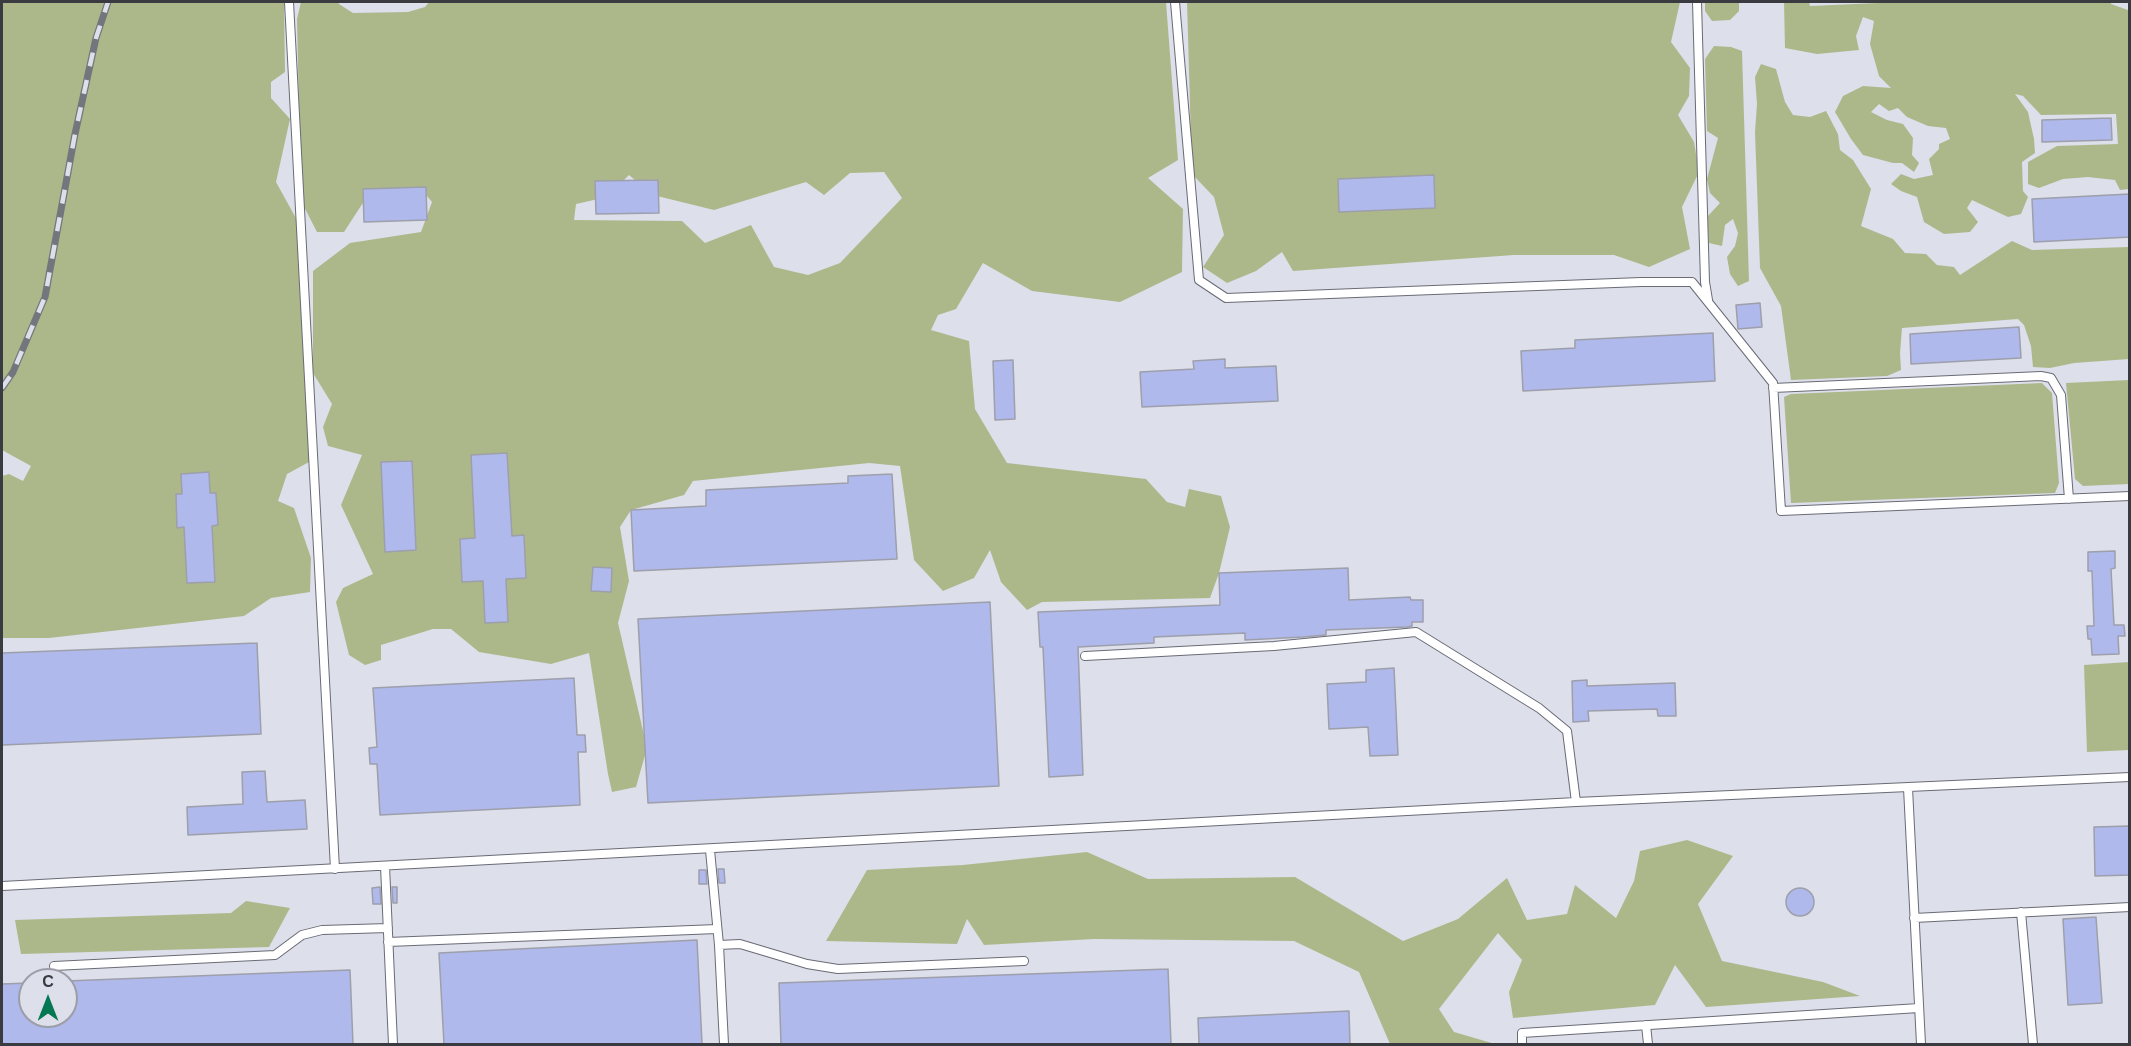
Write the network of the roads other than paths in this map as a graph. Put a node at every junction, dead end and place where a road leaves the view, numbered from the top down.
1 (289, 2) edge
2 (1175, 2) edge
3 (1697, 2) edge
4 (1708, 302) junction
5 (1773, 388) junction
6 (2130, 496) edge
7 (2069, 499) junction
8 (1085, 656) dead end
9 (2130, 777) edge
10 (1908, 788) junction
11 (1576, 802) junction
12 (710, 850) junction
13 (385, 866) junction
14 (334, 869) junction
15 (2, 886) edge
16 (2130, 907) edge
17 (2021, 912) junction
18 (1914, 918) junction
19 (388, 928) junction
20 (717, 929) junction
21 (388, 942) junction
22 (719, 945) junction
23 (1024, 961) dead end
24 (54, 966) dead end
25 (1919, 1008) junction
26 (1646, 1025) junction
27 (393, 1044) edge
28 (724, 1044) edge
29 (1522, 1044) edge
30 (1648, 1044) edge
31 (1921, 1044) edge
32 (2032, 1044) edge

1 - 14 lane
2 - 4 lane
3 - 4 lane
4 - 5 lane
5 - 7 lane
5 - 7 lane
6 - 7 lane
8 - 11 lane
9 - 10 lane
10 - 11 lane
10 - 18 lane
11 - 12 lane
12 - 13 lane
12 - 20 lane
13 - 14 lane
13 - 19 lane
14 - 15 lane
16 - 17 lane
17 - 18 lane
17 - 32 lane
18 - 25 lane
19 - 21 lane
19 - 24 lane
20 - 21 lane
20 - 22 lane
21 - 27 lane
22 - 23 lane
22 - 28 lane
25 - 26 lane
25 - 31 lane
26 - 29 lane
26 - 30 lane

